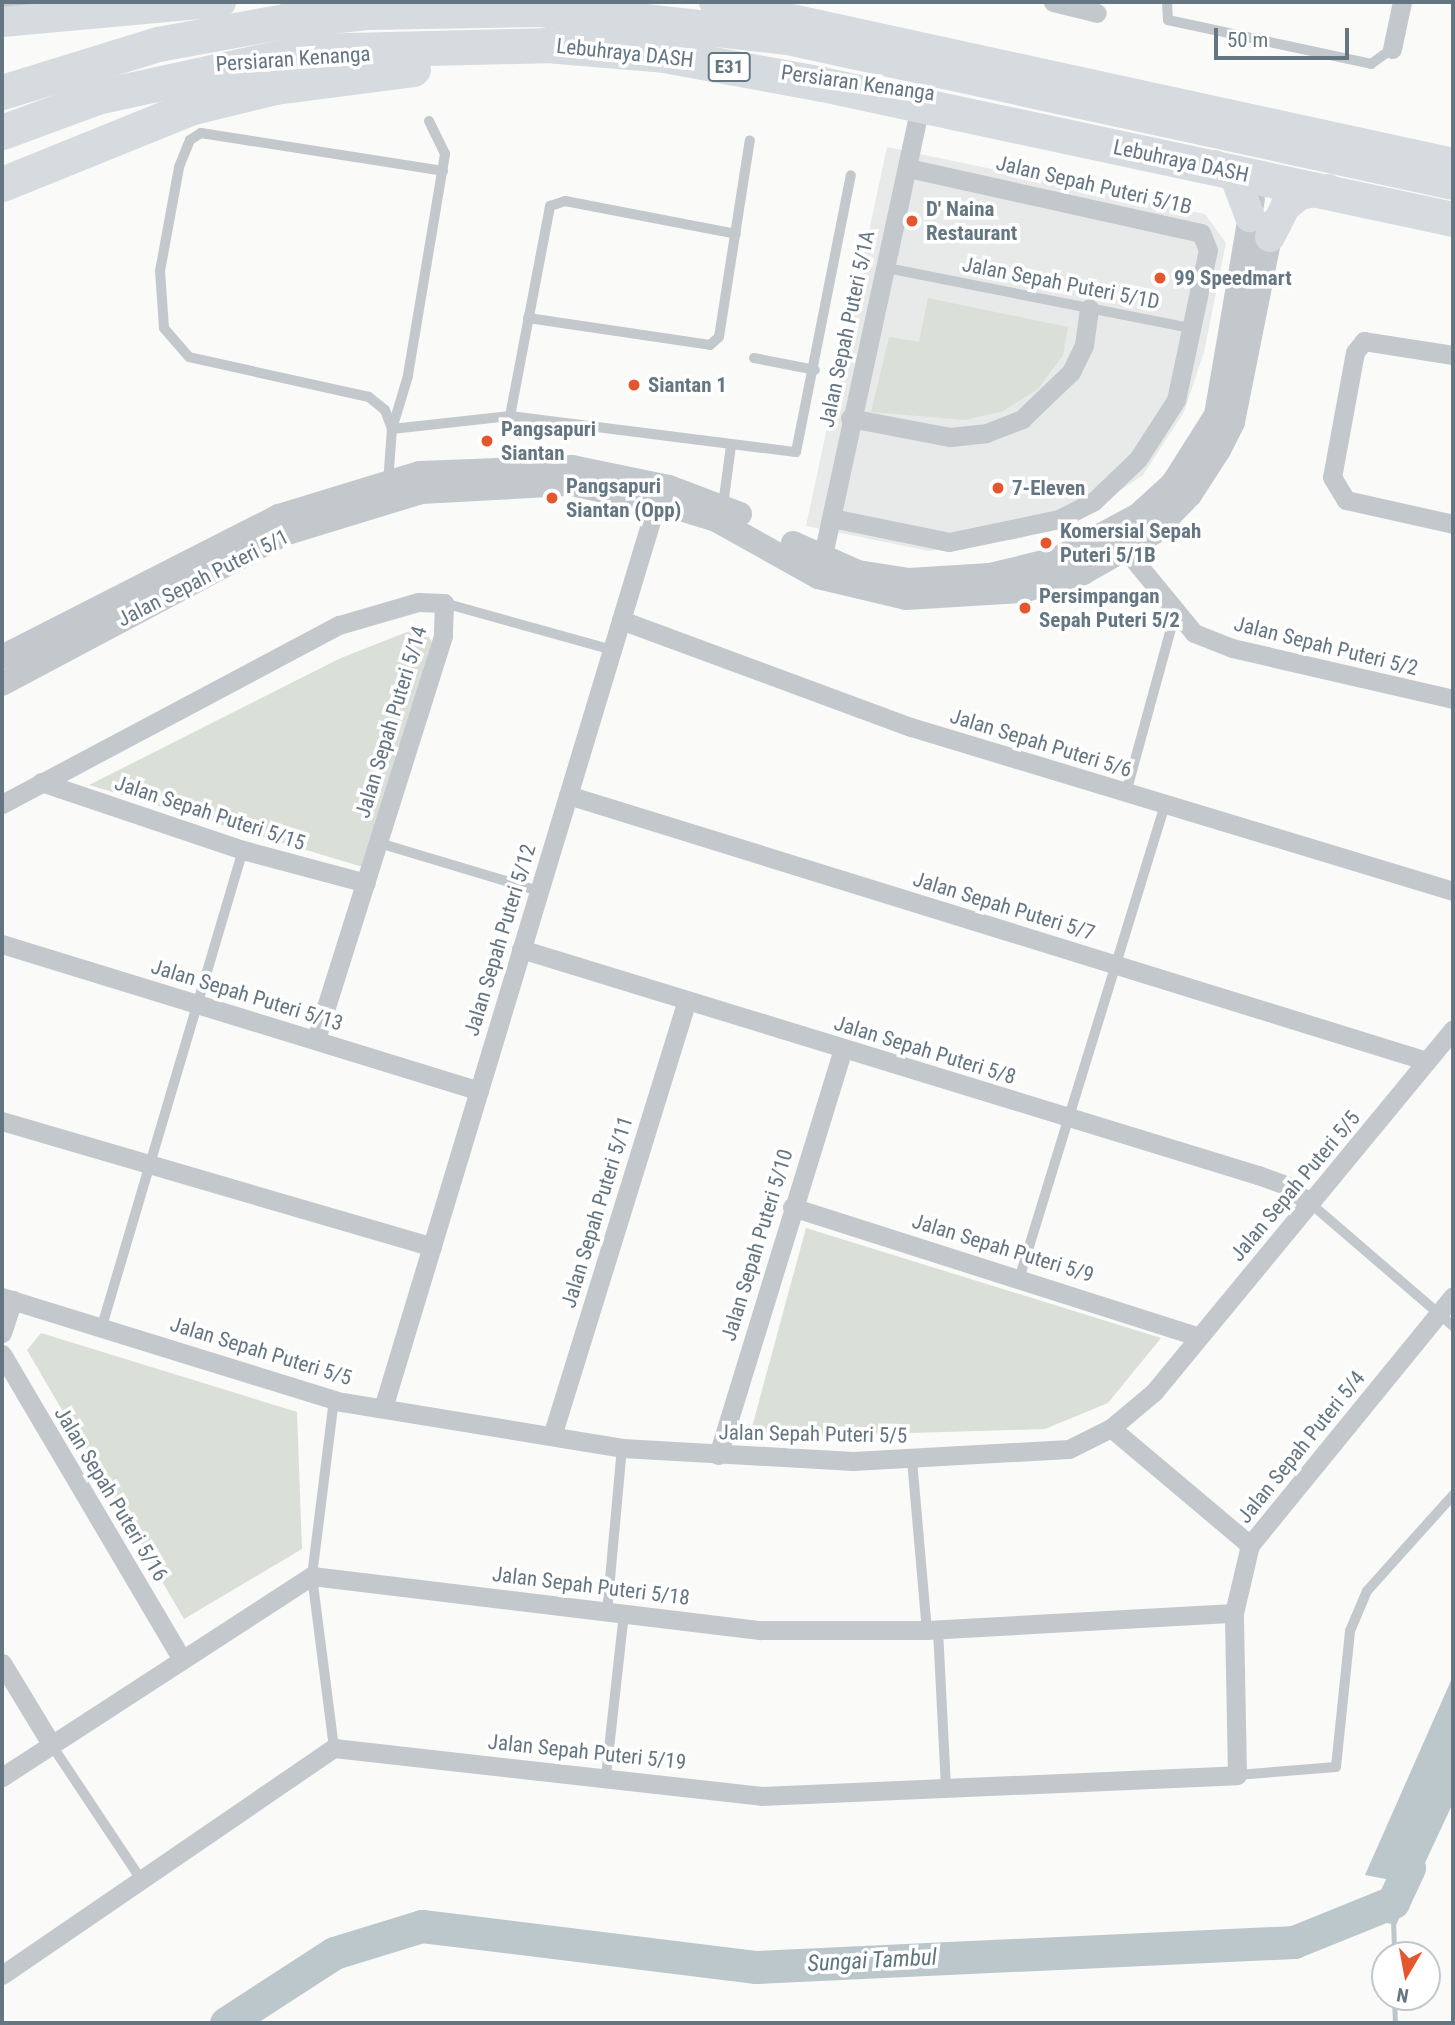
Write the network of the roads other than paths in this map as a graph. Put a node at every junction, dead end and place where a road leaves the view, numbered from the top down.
1 (2, 2) edge
2 (221, 2) edge
3 (714, 2) edge
4 (1053, 2) edge
5 (1167, 2) edge
6 (1402, 2) edge
7 (117, 11) junction
8 (1097, 13) dead end
9 (2, 22) edge
10 (1392, 49) joint
11 (955, 56) junction
12 (575, 60) junction
13 (2, 83) edge
14 (2, 92) edge
15 (923, 92) junction
16 (429, 121) dead end
17 (2, 132) edge
18 (1129, 132) junction
19 (750, 140) dead end
20 (1272, 158) junction
21 (1453, 163) edge
22 (908, 168) junction
23 (443, 171) junction
24 (851, 174) dead end
25 (1453, 175) edge
26 (1453, 182) edge
27 (2, 184) edge
28 (1453, 204) edge
29 (1453, 219) edge
30 (1260, 227) junction
31 (736, 234) junction
32 (882, 267) junction
33 (1089, 308) junction
34 (528, 318) junction
35 (1191, 328) junction
36 (1453, 355) edge
37 (754, 358) dead end
38 (815, 370) junction
39 (510, 416) junction
40 (850, 418) junction
41 (392, 429) junction
42 (731, 446) junction
43 (388, 491) junction
44 (659, 494) junction
45 (723, 505) junction
46 (832, 518) junction
47 (1453, 524) edge
48 (1119, 541) junction
49 (820, 568) junction
50 (444, 603) junction
51 (1175, 614) junction
52 (621, 620) junction
53 (612, 650) junction
54 (2, 657) edge
55 (2, 684) edge
56 (1453, 699) edge
57 (41, 782) junction
58 (1126, 794) junction
59 (568, 795) junction
60 (2, 804) edge
61 (1165, 806) junction
62 (379, 843) junction
63 (243, 850) junction
64 (366, 883) junction
65 (539, 891) junction
66 (1453, 891) edge
67 (2, 944) edge
68 (522, 949) junction
69 (1116, 964) junction
70 (686, 1002) junction
71 (197, 1004) junction
72 (1453, 1029) edge
73 (316, 1040) junction
74 (843, 1049) junction
75 (1427, 1061) junction
76 (479, 1091) junction
77 (1069, 1117) junction
78 (2, 1121) edge
79 (152, 1165) junction
80 (1310, 1203) junction
81 (792, 1206) junction
82 (432, 1247) junction
83 (1020, 1276) junction
84 (1453, 1296) edge
85 (8, 1298) edge
86 (1446, 1320) edge
87 (102, 1326) junction
88 (2, 1333) edge
89 (1199, 1337) junction
90 (2, 1354) edge
91 (334, 1399) junction
92 (383, 1408) junction
93 (1111, 1428) junction
94 (552, 1436) junction
95 (622, 1448) junction
96 (718, 1455) junction
97 (912, 1460) junction
98 (1453, 1495) edge
99 (1250, 1545) junction
100 (312, 1576) junction
101 (616, 1612) junction
102 (1234, 1613) junction
103 (933, 1630) junction
104 (181, 1658) junction
105 (2, 1663) edge
106 (51, 1744) junction
107 (334, 1748) junction
108 (1237, 1775) junction
109 (606, 1776) junction
110 (2, 1777) edge
111 (946, 1788) junction
112 (140, 1878) junction
113 (2, 1975) edge

1 - 7 lane
2 - 7 main road
3 - 11 main road, Persiaran Kenanga
4 - 8 street
5 - 10 lane
6 - 10 street
7 - 9 main road
11 - 20 main road
11 - 21 main road, Persiaran Kenanga
12 - 13 main road, Persiaran Kenanga
12 - 15 main road, Persiaran Kenanga
12 - 27 highway
14 - 26 highway, Lebuhraya DASH / E31
15 - 18 main road, Persiaran Kenanga
15 - 22 street, Jalan Sepah Puteri 5/1A
16 - 23 lane
17 - 29 highway, Lebuhraya DASH / E31
18 - 20 main road, Persiaran Kenanga
18 - 30 main road
19 - 31 lane
20 - 25 main road
20 - 28 main road, Persiaran Kenanga
20 - 30 street
22 - 32 street, Jalan Sepah Puteri 5/1A
22 - 35 street, Jalan Sepah Puteri 5/1B
23 - 41 lane
23 - 41 lane
24 - 38 lane
28 - 30 main road
30 - 48 street, Jalan Sepah Puteri 5/1
31 - 34 lane
31 - 34 lane
32 - 33 lane, Jalan Sepah Puteri 5/1D
32 - 40 street, Jalan Sepah Puteri 5/1A
33 - 35 lane, Jalan Sepah Puteri 5/1D
33 - 40 street
34 - 39 lane
35 - 46 street, Jalan Sepah Puteri 5/1B
36 - 47 street
37 - 38 lane
38 - 42 lane
39 - 41 lane
39 - 42 lane
40 - 46 street, Jalan Sepah Puteri 5/1A
41 - 43 lane
42 - 45 lane
43 - 44 street, Jalan Sepah Puteri 5/1
43 - 54 street
43 - 55 street, Jalan Sepah Puteri 5/1
44 - 45 street
44 - 49 street, Jalan Sepah Puteri 5/1
44 - 52 street, Jalan Sepah Puteri 5/12
45 - 49 street
46 - 49 street, Jalan Sepah Puteri 5/1A
48 - 49 street, Jalan Sepah Puteri 5/1
48 - 51 street, Jalan Sepah Puteri 5/2
50 - 53 lane
50 - 57 street, Jalan Sepah Puteri 5/14
50 - 62 street, Jalan Sepah Puteri 5/14
51 - 56 street, Jalan Sepah Puteri 5/2
51 - 58 lane
52 - 53 street, Jalan Sepah Puteri 5/12
52 - 58 street, Jalan Sepah Puteri 5/6
53 - 59 street, Jalan Sepah Puteri 5/12
57 - 60 street, Jalan Sepah Puteri 5/14
57 - 63 street, Jalan Sepah Puteri 5/15
58 - 61 street, Jalan Sepah Puteri 5/6
59 - 65 street, Jalan Sepah Puteri 5/12
59 - 69 street, Jalan Sepah Puteri 5/7
61 - 66 street, Jalan Sepah Puteri 5/6
61 - 69 lane
62 - 64 street, Jalan Sepah Puteri 5/14
62 - 65 lane
63 - 64 street, Jalan Sepah Puteri 5/15
63 - 71 lane
64 - 73 street, Jalan Sepah Puteri 5/14
65 - 68 street, Jalan Sepah Puteri 5/12
67 - 71 street, Jalan Sepah Puteri 5/13
68 - 70 street, Jalan Sepah Puteri 5/8
68 - 76 street, Jalan Sepah Puteri 5/12
69 - 75 street, Jalan Sepah Puteri 5/7
69 - 77 lane
70 - 74 street, Jalan Sepah Puteri 5/8
70 - 94 street, Jalan Sepah Puteri 5/11
71 - 73 street, Jalan Sepah Puteri 5/13
71 - 79 lane
72 - 75 street, Jalan Sepah Puteri 5/5
73 - 76 street, Jalan Sepah Puteri 5/13
74 - 77 street, Jalan Sepah Puteri 5/8
74 - 81 street, Jalan Sepah Puteri 5/10
75 - 80 street, Jalan Sepah Puteri 5/5
76 - 82 street, Jalan Sepah Puteri 5/12
77 - 80 street, Jalan Sepah Puteri 5/8
77 - 83 lane
78 - 79 street
79 - 82 street
79 - 87 lane
80 - 86 lane
80 - 89 street, Jalan Sepah Puteri 5/5
81 - 83 street, Jalan Sepah Puteri 5/9
81 - 96 street, Jalan Sepah Puteri 5/10
82 - 92 street, Jalan Sepah Puteri 5/12
83 - 89 street, Jalan Sepah Puteri 5/9
84 - 86 street, Jalan Sepah Puteri 5/4
85 - 87 street, Jalan Sepah Puteri 5/5
85 - 88 street
86 - 99 street, Jalan Sepah Puteri 5/4
87 - 91 street, Jalan Sepah Puteri 5/5
89 - 93 street, Jalan Sepah Puteri 5/5
90 - 104 street, Jalan Sepah Puteri 5/16
91 - 92 street, Jalan Sepah Puteri 5/5
91 - 100 lane
92 - 94 street, Jalan Sepah Puteri 5/5
93 - 97 street, Jalan Sepah Puteri 5/5
93 - 99 street
94 - 95 street, Jalan Sepah Puteri 5/5
95 - 96 street, Jalan Sepah Puteri 5/5
95 - 101 lane
96 - 97 street, Jalan Sepah Puteri 5/5
97 - 103 lane
98 - 108 lane
99 - 102 street, Jalan Sepah Puteri 5/4
100 - 101 street, Jalan Sepah Puteri 5/18
100 - 104 street
100 - 107 lane
101 - 103 street, Jalan Sepah Puteri 5/18
101 - 109 lane
102 - 103 street, Jalan Sepah Puteri 5/18
102 - 108 street, Jalan Sepah Puteri 5/4
103 - 111 lane
104 - 106 street
105 - 106 street
106 - 110 street
106 - 112 lane
107 - 109 street, Jalan Sepah Puteri 5/19
107 - 112 street
108 - 111 street, Jalan Sepah Puteri 5/19
109 - 111 street, Jalan Sepah Puteri 5/19
112 - 113 street

